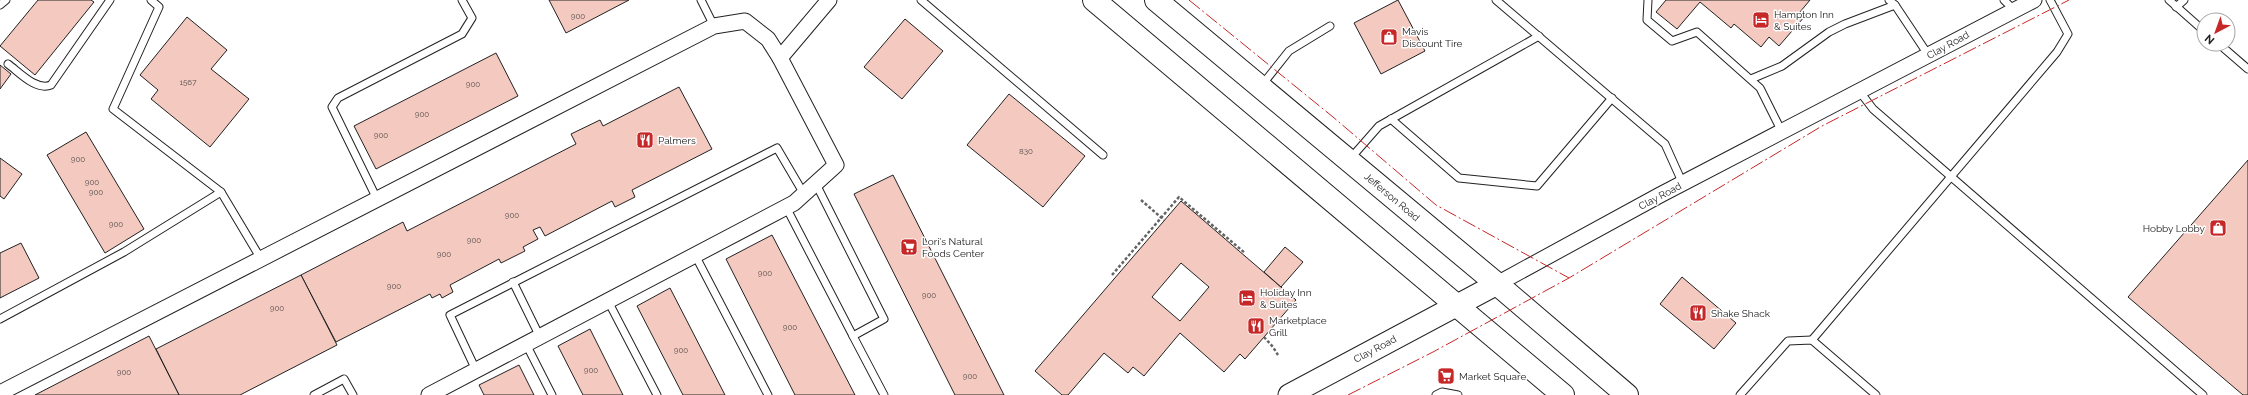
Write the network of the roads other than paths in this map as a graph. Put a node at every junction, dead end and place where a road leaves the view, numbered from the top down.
1 (6, 0) edge
2 (110, 0) edge
3 (151, 0) edge
4 (462, 0) edge
5 (701, 0) edge
6 (829, 0) edge
7 (920, 0) edge
8 (1094, 0) edge
9 (1156, 0) edge
10 (1648, 0) edge
11 (1889, 0) edge
12 (2034, 0) edge
13 (2050, 0) edge
14 (2169, 0) edge
15 (2184, 0) edge
16 (1500, 1) edge
17 (0, 5) edge
18 (1895, 5) junction
19 (2009, 5) edge
20 (2176, 7) junction
21 (2196, 24) edge
22 (714, 26) junction
23 (1330, 26) dead end
24 (1539, 36) junction
25 (2228, 52) edge
26 (1929, 56) junction
27 (780, 58) junction
28 (8, 64) dead end
29 (2248, 69) edge
30 (1751, 79) junction
31 (1260, 87) junction
32 (1860, 92) junction
33 (1612, 98) junction
34 (1391, 119) junction
35 (1782, 132) junction
36 (1103, 155) dead end
37 (1349, 161) junction
38 (1950, 176) junction
39 (816, 184) junction
40 (1683, 184) junction
41 (221, 192) junction
42 (804, 194) junction
43 (377, 199) junction
44 (786, 208) junction
45 (695, 255) junction
46 (261, 259) junction
47 (513, 282) junction
48 (1497, 284) junction
49 (608, 301) junction
50 (1457, 304) junction
51 (0, 319) edge
52 (853, 336) junction
53 (540, 337) junction
54 (1812, 340) junction
55 (526, 344) junction
56 (476, 370) junction
57 (448, 391) edge
58 (0, 393) edge
59 (314, 395) edge
60 (353, 395) edge
61 (429, 395) edge
62 (552, 395) edge
63 (657, 395) edge
64 (768, 395) edge
65 (884, 395) edge
66 (1289, 395) edge
67 (1436, 395) edge
68 (1458, 395) edge
69 (1563, 395) edge
70 (1627, 395) edge
71 (1740, 395) edge
72 (1876, 395) edge
73 (2203, 395) edge

1 - 17 lane
2 - 28 lane
3 - 41 lane
4 - 43 lane
5 - 22 lane
6 - 27 street
7 - 36 lane
8 - 50 main road
9 - 31 main road, Jefferson Road
10 - 30 lane
11 - 18 lane
12 - 19 street, Clay Road
13 - 38 lane
14 - 20 lane
15 - 20 lane
16 - 24 lane
18 - 26 lane
18 - 30 lane
19 - 26 street, Clay Road
20 - 21 lane
22 - 27 street
22 - 43 street
23 - 31 lane
24 - 33 lane
24 - 34 lane
25 - 29 lane
26 - 32 street, Clay Road
27 - 39 street
30 - 35 lane
31 - 37 main road, Jefferson Road
32 - 35 street, Clay Road
32 - 38 lane
33 - 34 lane
33 - 40 lane
34 - 37 lane
35 - 40 street, Clay Road
37 - 48 main road, Jefferson Road
38 - 54 lane
38 - 73 lane
39 - 42 street
39 - 52 lane
40 - 48 street, Clay Road
41 - 46 lane
41 - 51 lane
42 - 44 street
42 - 47 lane
43 - 46 street
44 - 45 street
44 - 52 lane
45 - 49 street
45 - 64 lane
46 - 58 street
47 - 53 lane
47 - 56 lane
48 - 50 street, Clay Road
48 - 70 main road, Jefferson Road
49 - 53 street
49 - 63 lane
50 - 66 street, Clay Road
50 - 69 main road
52 - 65 lane
53 - 55 street
54 - 71 lane
54 - 72 lane
55 - 56 street
55 - 62 lane
56 - 57 street
57 - 61 street
59 - 60 lane
67 - 68 lane

